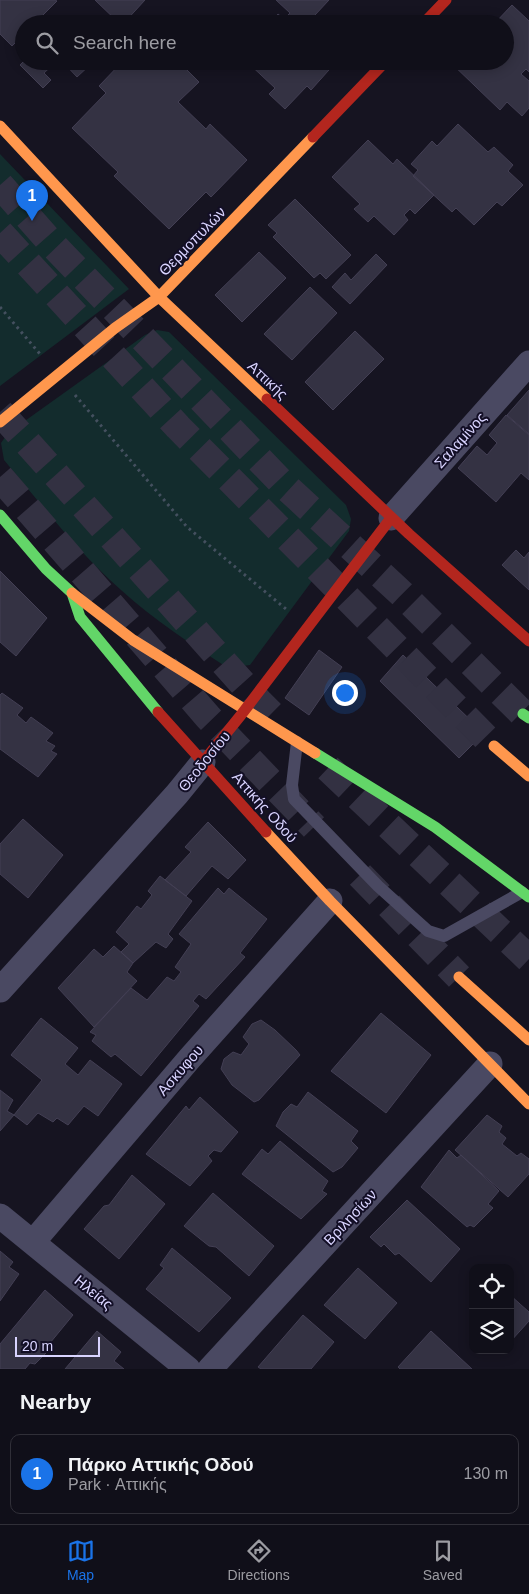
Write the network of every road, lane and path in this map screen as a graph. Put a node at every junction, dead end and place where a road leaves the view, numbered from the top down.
1 (446, 0) edge
2 (432, 15) edge
3 (377, 70) edge
4 (0, 126) edge
5 (159, 298) junction
6 (0, 307) edge
7 (529, 363) edge
8 (57, 375) junction
9 (0, 422) edge
10 (0, 515) edge
11 (391, 518) junction
12 (72, 593) junction
13 (308, 627) junction
14 (529, 641) edge
15 (245, 710) junction
16 (297, 742) junction
17 (494, 746) tunnel mouth
18 (204, 762) junction
19 (529, 776) edge
20 (525, 894) edge
21 (330, 901) junction
22 (459, 977) tunnel mouth
23 (0, 990) edge
24 (529, 1040) edge
25 (490, 1064) junction
26 (529, 1104) edge
27 (0, 1216) edge
28 (33, 1242) junction
29 (188, 1369) edge
30 (210, 1369) edge

1 - 2 main road
3 - 5 main road, Θερμοπυλών
4 - 5 main road, Αττικής
5 - 8 main road, Θερμοπυλών
5 - 11 main road, Αττικής
6 - 8 path
7 - 11 street, Σαλαμίνος
8 - 9 main road, Θερμοπυλών
8 - 13 path
10 - 12 main road, Αττικής Οδού
11 - 13 main road, Θεοδοσίου
11 - 14 main road, Αττικής
12 - 15 main road
12 - 18 main road, Αττικής Οδού
13 - 15 main road, Θεοδοσίου
15 - 16 main road
15 - 18 main road, Θεοδοσίου
16 - 20 main road
16 - 20 lane
17 - 19 main road
18 - 21 main road, Αττικής Οδού
18 - 23 street, Θεοδοσίου
21 - 25 main road, Αττικής Οδού
21 - 28 street, Ασκυφου
22 - 24 main road
25 - 26 main road, Αττικής Οδού
25 - 30 street, Βριλησίων
27 - 28 street, Ηλείας
28 - 29 street, Ηλείας

